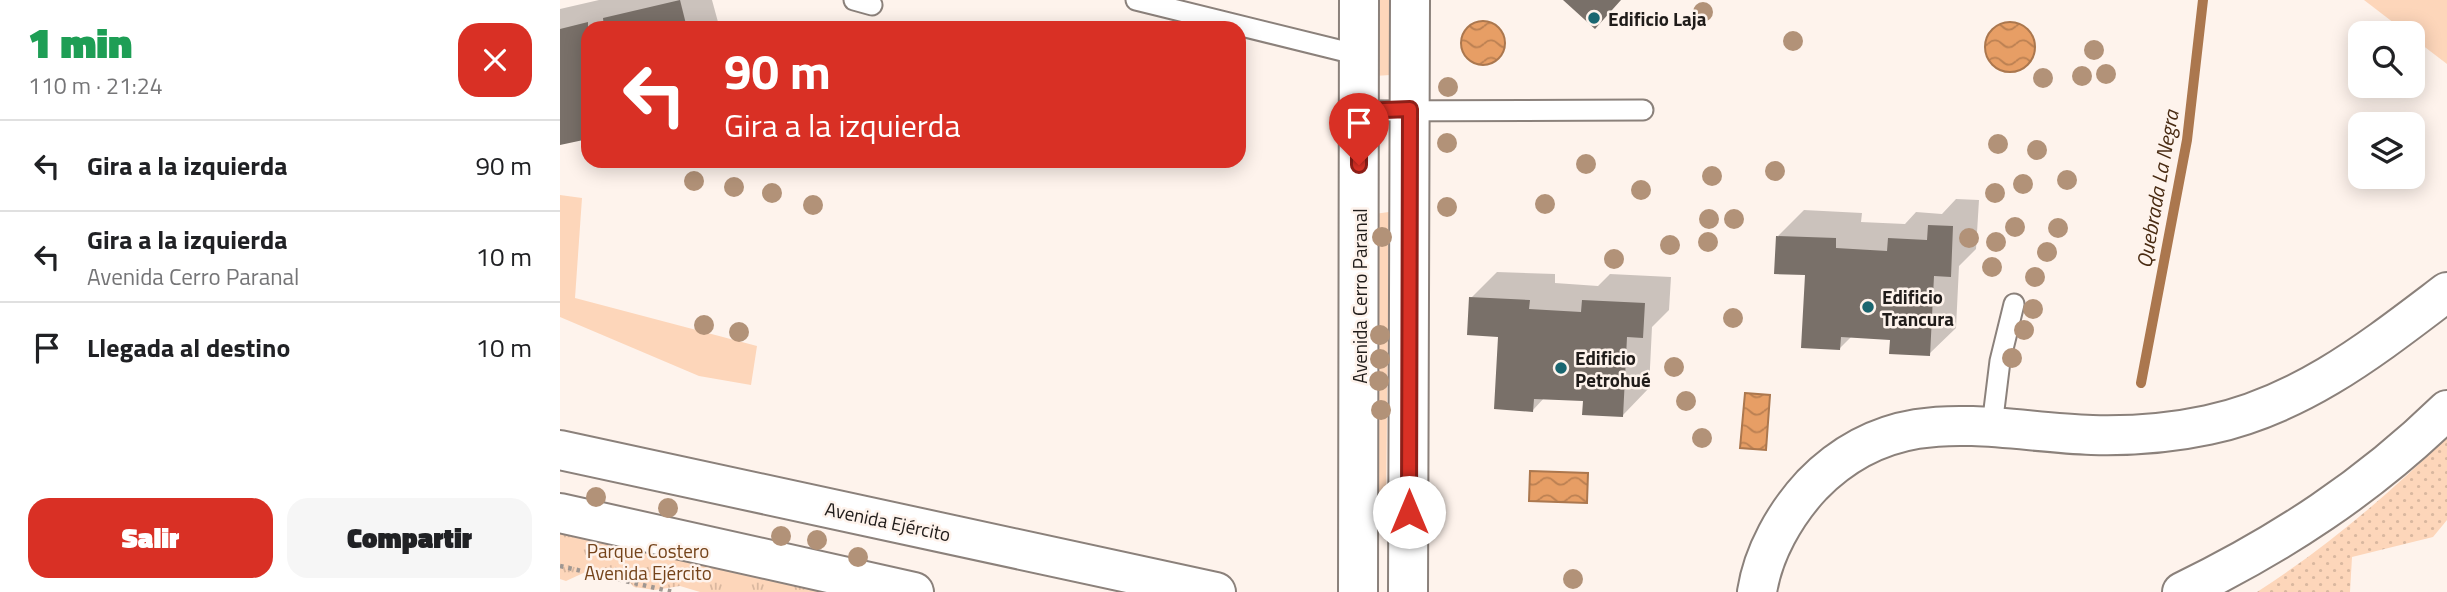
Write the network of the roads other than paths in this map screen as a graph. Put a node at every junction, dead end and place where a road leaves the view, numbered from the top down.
1 (1136, 0) edge
2 (1359, 0) edge
3 (1410, 0) edge
4 (1221, 21) edge
5 (1246, 27) edge
6 (1359, 55) junction
7 (1410, 109) junction
8 (1643, 110) dead end
9 (1359, 111) junction
10 (2447, 292) edge
11 (2014, 303) dead end
12 (2447, 410) edge
13 (1992, 426) junction
14 (560, 450) edge
15 (560, 513) edge
16 (914, 592) edge
17 (1216, 592) edge
18 (1358, 592) edge
19 (1408, 592) edge
20 (1757, 592) edge
21 (2182, 592) edge

1 - 4 lane
2 - 6 main road, Avenida Cerro Paranal
3 - 7 main road
5 - 6 lane
6 - 9 main road, Avenida Cerro Paranal
7 - 8 lane
7 - 9 lane
7 - 19 main road
9 - 18 main road, Avenida Cerro Paranal
10 - 13 main road
11 - 13 lane
12 - 21 main road
13 - 20 main road
14 - 17 main road, Avenida Ejército
15 - 16 main road

